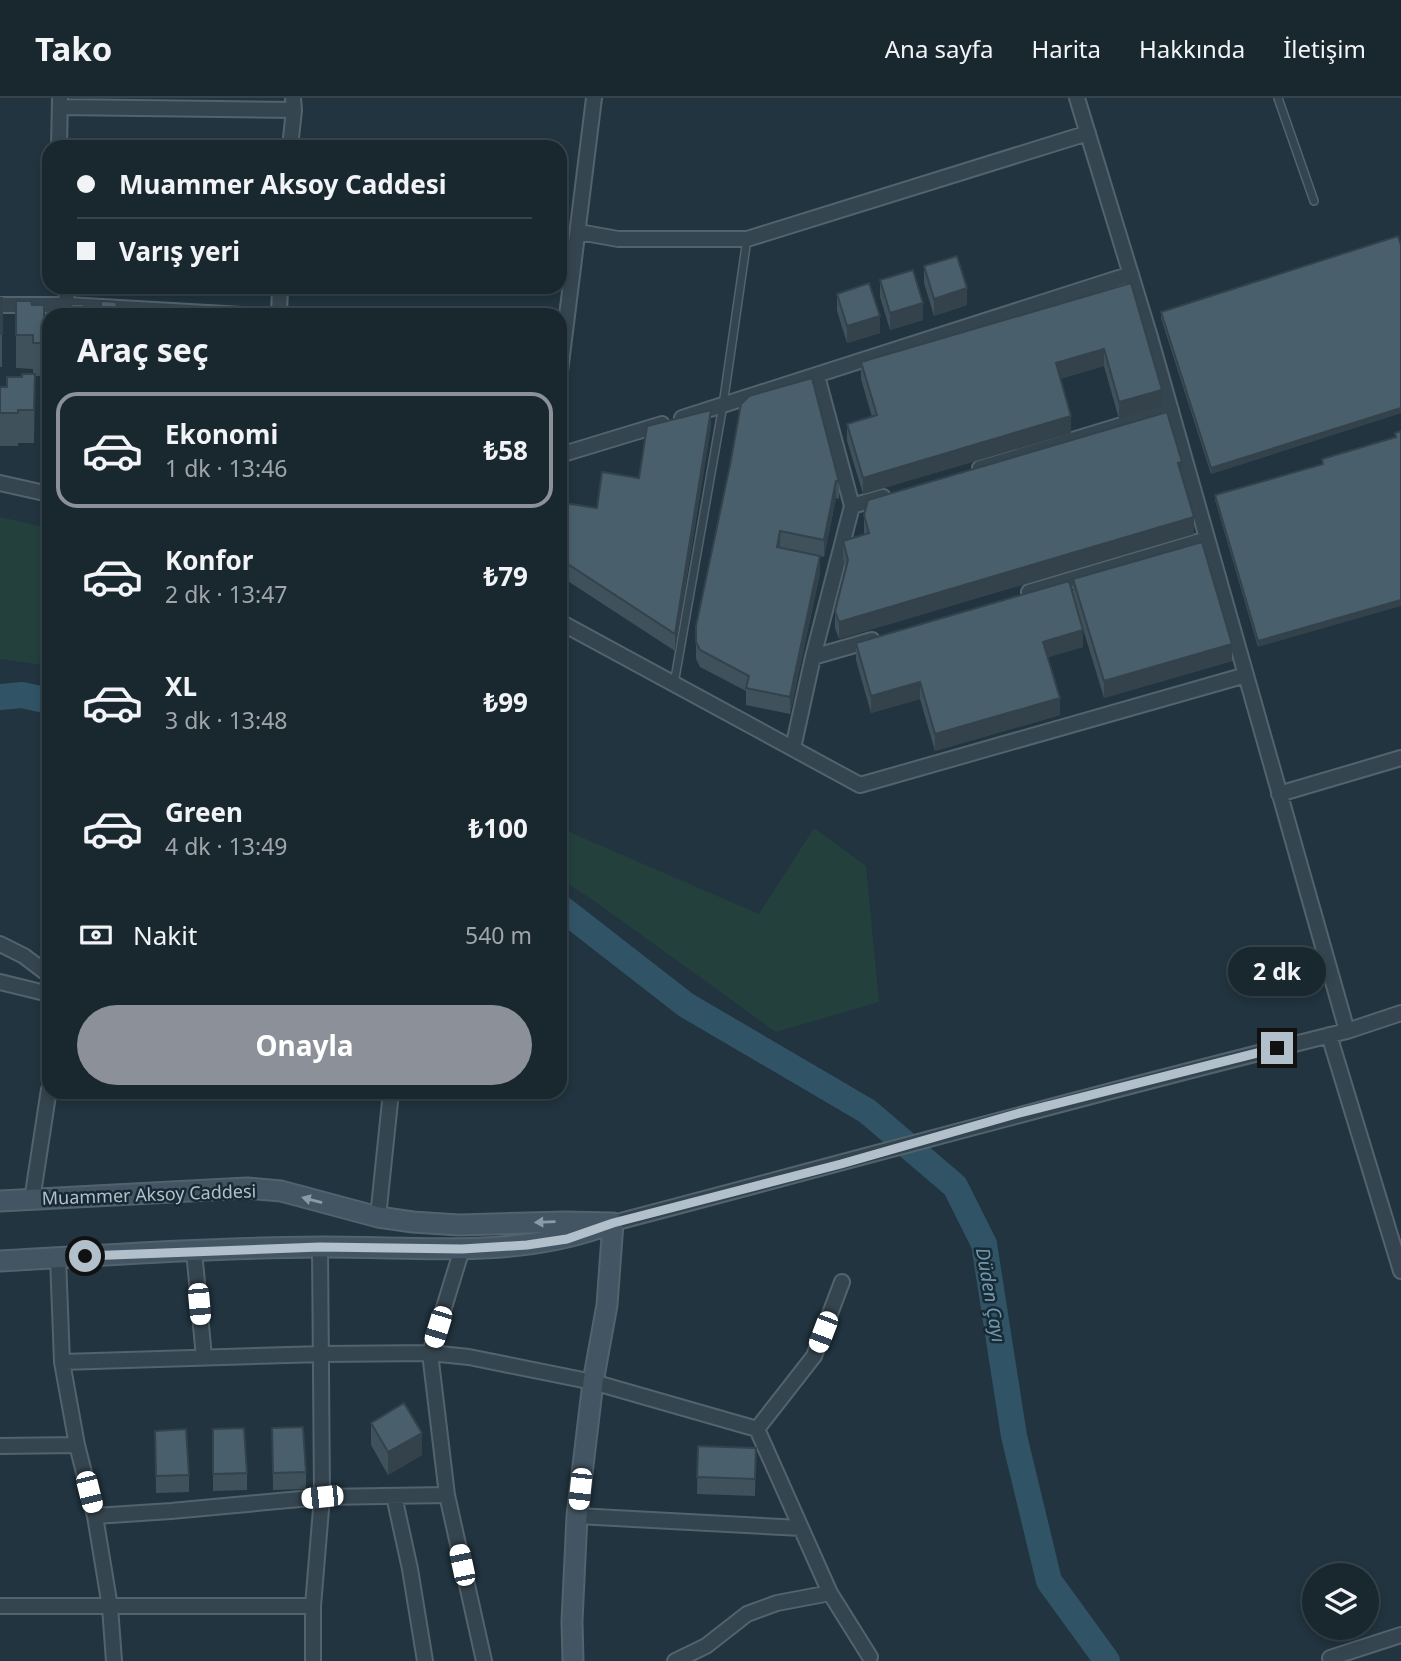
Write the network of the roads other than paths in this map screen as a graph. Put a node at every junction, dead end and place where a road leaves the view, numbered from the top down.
1 (594, 98) edge
2 (1077, 98) edge
3 (1278, 98) edge
4 (60, 102) edge
5 (294, 104) edge
6 (1087, 133) junction
7 (59, 140) edge
8 (291, 140) edge
9 (1314, 201) dead end
10 (579, 232) junction
11 (747, 239) junction
12 (1131, 274) junction
13 (66, 294) edge
14 (0, 305) edge
15 (67, 305) junction
16 (120, 308) edge
17 (567, 320) edge
18 (817, 376) junction
19 (723, 405) junction
20 (1171, 410) junction
21 (567, 454) edge
22 (972, 470) edge
23 (0, 483) edge
24 (42, 492) edge
25 (892, 494) edge
26 (852, 506) junction
27 (1207, 539) junction
28 (1010, 598) edge
29 (567, 626) edge
30 (892, 634) edge
31 (813, 657) junction
32 (1246, 675) junction
33 (674, 684) junction
34 (793, 748) junction
35 (1401, 758) edge
36 (1279, 794) junction
37 (0, 944) edge
38 (42, 970) edge
39 (0, 982) edge
40 (42, 992) edge
41 (1401, 1013) edge
42 (1347, 1031) junction
43 (1329, 1035) junction
44 (47, 1099) edge
45 (389, 1099) edge
46 (32, 1200) junction
47 (0, 1201) edge
48 (378, 1217) junction
49 (613, 1223) junction
50 (320, 1247) junction
51 (462, 1249) junction
52 (194, 1251) junction
53 (58, 1258) junction
54 (0, 1261) edge
55 (1401, 1271) edge
56 (842, 1282) dead end
57 (430, 1353) junction
58 (322, 1354) junction
59 (204, 1357) junction
60 (62, 1362) junction
61 (593, 1382) junction
62 (757, 1429) junction
63 (77, 1445) junction
64 (0, 1446) edge
65 (447, 1495) junction
66 (394, 1496) junction
67 (322, 1497) junction
68 (95, 1516) junction
69 (577, 1516) junction
70 (801, 1528) junction
71 (830, 1593) junction
72 (0, 1605) edge
73 (313, 1606) junction
74 (110, 1607) junction
75 (1401, 1636) edge
76 (870, 1657) dead end
77 (1330, 1658) dead end
78 (114, 1661) edge
79 (313, 1661) edge
80 (425, 1661) edge
81 (484, 1661) edge
82 (573, 1661) edge
83 (675, 1661) edge

1 - 10 street
2 - 6 street
3 - 9 lane
4 - 5 street
4 - 7 street
5 - 8 street
6 - 11 street
6 - 12 street
10 - 11 street
10 - 17 street
11 - 19 lane
12 - 18 street
12 - 20 street
13 - 15 street
14 - 15 street
15 - 16 street
18 - 19 street
18 - 26 street
19 - 21 street
19 - 33 lane
20 - 22 street
20 - 27 street
23 - 24 street
25 - 26 street
26 - 31 street
27 - 28 street
27 - 32 street
29 - 33 street
30 - 31 street
31 - 34 street
32 - 34 street
32 - 36 street
33 - 34 street
35 - 36 street
36 - 42 street
37 - 38 street
39 - 40 street
41 - 42 street
42 - 43 street
43 - 49 street
43 - 55 street
44 - 46 street
45 - 48 street
46 - 47 main road, Muammer Aksoy Caddesi
48 -> 46 main road, Muammer Aksoy Caddesi
49 -> 48 main road, Muammer Aksoy Caddesi
49 - 51 main road
49 - 61 main road
50 - 51 main road
50 - 52 main road
50 - 58 street
51 - 57 street
52 - 53 main road
52 - 59 street
53 - 54 main road
53 - 60 street
56 - 62 street
57 - 58 street
57 - 61 street
57 - 65 street
58 - 59 street
58 - 67 street
59 - 60 street
60 - 63 street
61 - 62 street
61 - 69 main road
62 - 70 street
63 - 64 street
63 - 68 street
65 - 66 street
65 - 81 street
66 - 67 street
66 - 80 street
67 - 68 street
67 - 73 street
68 - 74 street
69 - 70 street
69 - 82 main road
70 - 71 street
71 - 76 street
71 - 83 street
72 - 74 street
73 - 74 street
73 - 79 street
74 - 78 street
75 - 77 street

